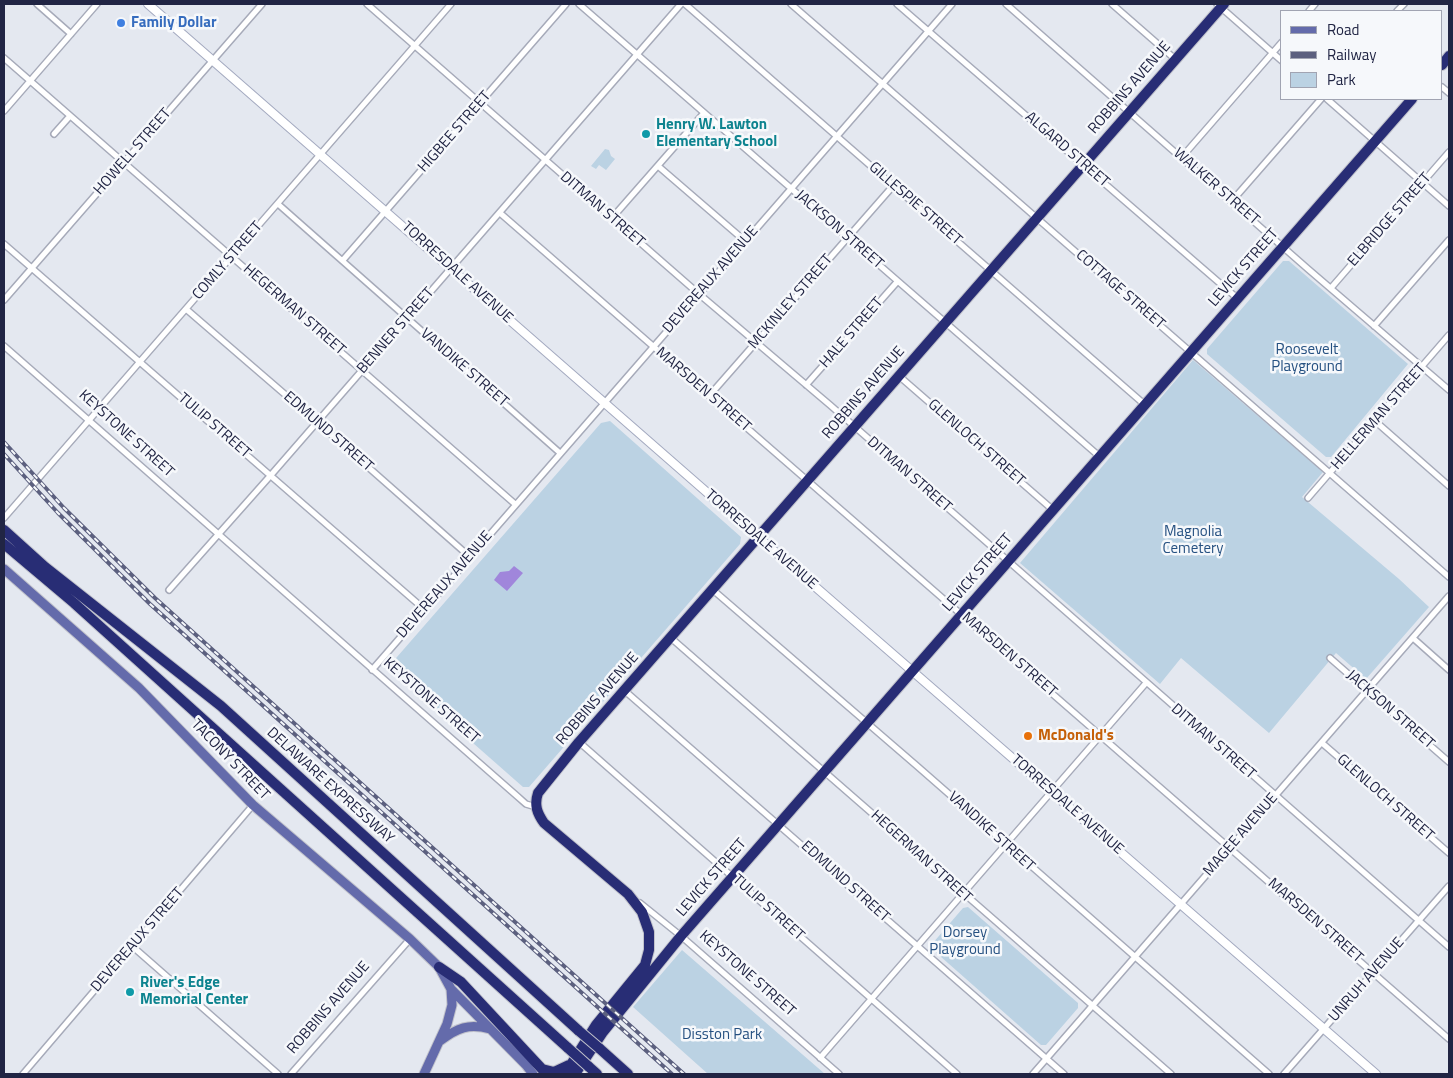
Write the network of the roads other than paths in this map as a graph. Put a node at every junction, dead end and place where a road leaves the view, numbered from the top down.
1 (36, 4) edge
2 (97, 4) edge
3 (148, 4) edge
4 (262, 4) edge
5 (367, 4) edge
6 (451, 4) edge
7 (566, 4) edge
8 (579, 4) edge
9 (683, 4) edge
10 (791, 4) edge
11 (897, 4) edge
12 (952, 4) edge
13 (1006, 4) edge
14 (1112, 4) edge
15 (1220, 5) edge
16 (929, 31) junction
17 (71, 34) junction
18 (1280, 44) edge
19 (415, 45) junction
20 (1272, 53) junction
21 (637, 55) junction
22 (4, 58) edge
23 (1175, 59) junction
24 (1280, 59) edge
25 (213, 60) junction
26 (30, 81) junction
27 (882, 83) junction
28 (1320, 100) edge
29 (1328, 100) edge
30 (1411, 100) edge
31 (480, 103) junction
32 (4, 111) edge
33 (1129, 112) junction
34 (704, 113) junction
35 (70, 116) junction
36 (54, 134) dead end
37 (836, 136) junction
38 (1376, 141) junction
39 (1449, 152) edge
40 (320, 153) junction
41 (1182, 157) junction
42 (546, 160) junction
43 (124, 162) junction
44 (1084, 164) junction
45 (658, 166) junction
46 (1422, 183) junction
47 (893, 186) junction
48 (791, 189) junction
49 (1232, 201) junction
50 (278, 204) junction
51 (1449, 206) edge
52 (386, 211) junction
53 (500, 213) junction
54 (612, 218) junction
55 (1036, 218) junction
56 (847, 238) junction
57 (1449, 240) edge
58 (745, 241) junction
59 (4, 244) edge
60 (1283, 246) junction
61 (231, 256) junction
62 (343, 260) junction
63 (31, 268) junction
64 (450, 268) junction
65 (992, 270) junction
66 (897, 282) junction
67 (1331, 288) junction
68 (699, 294) junction
69 (1237, 298) junction
70 (4, 300) edge
71 (186, 309) junction
72 (408, 319) junction
73 (945, 322) junction
74 (1374, 326) junction
75 (1449, 335) edge
76 (755, 343) junction
77 (4, 346) edge
78 (654, 346) junction
79 (1192, 351) junction
80 (139, 361) junction
81 (1422, 367) junction
82 (362, 370) junction
83 (899, 376) junction
84 (806, 385) junction
85 (1449, 390) edge
86 (709, 396) junction
87 (604, 403) junction
88 (1144, 404) junction
89 (88, 420) junction
90 (1374, 421) junction
91 (317, 422) junction
92 (854, 427) junction
93 (560, 453) junction
94 (1099, 456) junction
95 (1329, 473) junction
96 (271, 475) junction
97 (807, 481) junction
98 (1449, 486) edge
99 (1308, 498) dead end
100 (515, 504) junction
101 (1053, 510) junction
102 (4, 518) edge
103 (5, 531) edge
104 (217, 534) junction
105 (758, 537) junction
106 (4, 544) edge
107 (470, 557) junction
108 (1008, 562) junction
109 (4, 569) edge
110 (1449, 577) edge
111 (169, 590) dead end
112 (713, 590) junction
113 (1449, 596) edge
114 (424, 609) junction
115 (962, 614) junction
116 (671, 638) junction
117 (1413, 638) junction
118 (1330, 658) dead end
119 (372, 670) junction
120 (1449, 670) edge
121 (913, 671) junction
122 (1146, 683) junction
123 (625, 691) junction
124 (1367, 691) junction
125 (867, 723) junction
126 (1100, 736) junction
127 (579, 742) junction
128 (1322, 743) junction
129 (1449, 762) edge
130 (825, 772) junction
131 (1051, 791) junction
132 (1275, 796) junction
133 (253, 805) junction
134 (536, 807) junction
135 (779, 824) junction
136 (1005, 844) junction
137 (1231, 847) junction
138 (1449, 853) edge
139 (734, 877) junction
140 (1449, 886) edge
141 (628, 894) junction
142 (963, 894) junction
143 (1181, 904) junction
144 (1419, 920) junction
145 (681, 936) junction
146 (410, 939) junction
147 (132, 946) junction
148 (917, 946) junction
149 (1449, 947) edge
150 (1134, 958) junction
151 (439, 967) junction
152 (1373, 972) junction
153 (451, 989) junction
154 (871, 999) junction
155 (1092, 1006) junction
156 (490, 1029) junction
157 (1324, 1029) junction
158 (1449, 1039) edge
159 (439, 1043) junction
160 (820, 1058) junction
161 (1046, 1059) junction
162 (572, 1072) edge
163 (22, 1074) edge
164 (278, 1074) edge
165 (291, 1074) edge
166 (424, 1074) edge
167 (533, 1074) edge
168 (597, 1074) edge
169 (628, 1074) edge
170 (838, 1074) edge
171 (957, 1074) edge
172 (1033, 1074) edge
173 (1064, 1074) edge
174 (1171, 1074) edge
175 (1269, 1074) edge
176 (1284, 1074) edge
177 (1376, 1074) edge

1 - 17 street
2 - 17 street
3 - 25 street, TORRESDALE AVENUE
4 - 25 street, HOWELL STREET
5 - 19 street, DITMAN STREET
6 - 19 street, COMLY STREET
7 - 31 street, HIGBEE STREET
8 - 21 street, JACKSON STREET
9 - 21 street, BENNER STREET
9 - 37 street, GILLESPIE STREET
10 - 27 street, COTTAGE STREET
11 - 16 street, ALGARD STREET
12 - 16 street, DEVEREAUX AVENUE
13 - 33 street, WALKER STREET
14 - 23 street
15 - 20 street
15 - 23 highway, ROBBINS AVENUE
16 - 27 street, DEVEREAUX AVENUE
16 - 44 street, ALGARD STREET
17 - 26 street
18 - 20 street
19 - 31 street, DITMAN STREET
19 - 40 street, COMLY STREET
20 - 24 street
20 - 41 street
21 - 34 street, JACKSON STREET
21 - 42 street, BENNER STREET
22 - 26 street, HEGERMAN STREET
23 - 33 highway, ROBBINS AVENUE
25 - 40 street, TORRESDALE AVENUE
25 - 43 street, HOWELL STREET
26 - 32 street
26 - 35 street, HEGERMAN STREET
27 - 37 street, DEVEREAUX AVENUE
27 - 55 street, COTTAGE STREET
28 - 49 street
29 - 38 street
30 - 38 highway, LEVICK STREET
31 - 42 street, DITMAN STREET
31 - 52 street, HIGBEE STREET
33 - 41 street, WALKER STREET
33 - 44 highway, ROBBINS AVENUE
34 - 45 street
34 - 48 street, JACKSON STREET
35 - 36 street
35 - 43 street, HEGERMAN STREET
37 - 47 street, GILLESPIE STREET
37 - 48 street, DEVEREAUX AVENUE
38 - 46 street
38 - 60 highway, LEVICK STREET
39 - 46 street, ELBRIDGE STREET
40 - 50 street, COMLY STREET
40 - 52 street, TORRESDALE AVENUE
41 - 49 street, WALKER STREET
42 - 53 street, BENNER STREET
42 - 54 street, DITMAN STREET
43 - 61 street, HEGERMAN STREET
43 - 63 street, HOWELL STREET
44 - 55 highway, ROBBINS AVENUE
44 - 69 street, ALGARD STREET
45 - 54 street
45 - 58 street
46 - 51 street
46 - 67 street, ELBRIDGE STREET
47 - 56 street, MCKINLEY STREET
47 - 65 street, GILLESPIE STREET
48 - 56 street, JACKSON STREET
48 - 58 street, DEVEREAUX AVENUE
49 - 60 street, WALKER STREET
50 - 61 street, COMLY STREET
50 - 62 street, VANDIKE STREET
52 - 62 street, HIGBEE STREET
52 - 64 street, TORRESDALE AVENUE
53 - 64 street, BENNER STREET
53 - 78 street, MARSDEN STREET
54 - 68 street, DITMAN STREET
55 - 65 highway, ROBBINS AVENUE
55 - 79 street, COTTAGE STREET
56 - 66 street, JACKSON STREET
56 - 76 street, MCKINLEY STREET
57 - 74 street
58 - 68 street, DEVEREAUX AVENUE
59 - 63 street, TULIP STREET
60 - 67 street, WALKER STREET
60 - 69 highway, LEVICK STREET
61 - 71 street, COMLY STREET
61 - 82 street, HEGERMAN STREET
62 - 72 street, VANDIKE STREET
63 - 70 street, HOWELL STREET
63 - 80 street, TULIP STREET
64 - 72 street, BENNER STREET
64 - 87 street, TORRESDALE AVENUE
65 - 73 highway, ROBBINS AVENUE
65 - 88 street, GILLESPIE STREET
66 - 73 street, JACKSON STREET
66 - 84 street, HALE STREET
67 - 74 street, WALKER STREET
68 - 76 street, DITMAN STREET
68 - 78 street, DEVEREAUX AVENUE
69 - 79 highway, LEVICK STREET
71 - 80 street, COMLY STREET
71 - 91 street, EDMUND STREET
72 - 82 street, BENNER STREET
72 - 93 street, VANDIKE STREET
73 - 83 highway, ROBBINS AVENUE
73 - 94 street, JACKSON STREET
74 - 81 street, WALKER STREET
75 - 81 street, HELLERMAN STREET
76 - 84 street, DITMAN STREET
76 - 86 street, MCKINLEY STREET
77 - 89 street, KEYSTONE STREET
78 - 86 street, MARSDEN STREET
78 - 87 street, DEVEREAUX AVENUE
79 - 88 highway, LEVICK STREET
79 - 95 street, COTTAGE STREET
80 - 89 street, COMLY STREET
80 - 96 street, TULIP STREET
81 - 85 street, WALKER STREET
81 - 90 street, HELLERMAN STREET
82 - 91 street, BENNER STREET
82 - 100 street, HEGERMAN STREET
83 - 92 highway, ROBBINS AVENUE
83 - 101 street, GLENLOCH STREET
84 - 92 street, DITMAN STREET
86 - 97 street, MARSDEN STREET
87 - 93 street, DEVEREAUX AVENUE
87 - 105 street, TORRESDALE AVENUE
88 - 94 highway, LEVICK STREET
89 - 102 street, COMLY STREET
89 - 104 street, KEYSTONE STREET
90 - 95 street, HELLERMAN STREET
90 - 98 street
91 - 96 street, BENNER STREET
91 - 107 street, EDMUND STREET
92 - 97 highway, ROBBINS AVENUE
92 - 108 street, DITMAN STREET
93 - 100 street, DEVEREAUX AVENUE
94 - 101 highway, LEVICK STREET
95 - 99 street, HELLERMAN STREET
95 - 110 street, COTTAGE STREET
96 - 104 street, BENNER STREET
96 - 114 street, TULIP STREET
97 - 105 highway, ROBBINS AVENUE
97 - 115 street, MARSDEN STREET
100 - 107 street, DEVEREAUX AVENUE
101 - 108 highway, LEVICK STREET
103 - 169 highway, DELAWARE EXPRESSWAY, bridge
104 - 111 street, BENNER STREET
104 - 119 street, KEYSTONE STREET
105 - 112 highway, ROBBINS AVENUE
105 - 121 street, TORRESDALE AVENUE
106 - 168 highway, bridge
107 - 114 street, DEVEREAUX AVENUE
108 - 115 highway, LEVICK STREET
108 - 122 street, DITMAN STREET
109 - 133 main road, TACONY STREET
112 - 116 highway, ROBBINS AVENUE
112 - 125 street, VANDIKE STREET
113 - 117 street, MAGEE AVENUE
114 - 119 street, DEVEREAUX AVENUE
115 - 121 highway, LEVICK STREET
115 - 126 street, MARSDEN STREET
116 - 123 highway, ROBBINS AVENUE
116 - 130 street, HEGERMAN STREET
117 - 120 street
117 - 124 street, MAGEE AVENUE
118 - 124 street, JACKSON STREET
119 - 134 street, KEYSTONE STREET
121 - 125 highway, LEVICK STREET
121 - 131 street, TORRESDALE AVENUE
122 - 126 street
122 - 132 street, DITMAN STREET
123 - 127 highway, ROBBINS AVENUE
123 - 135 street, EDMUND STREET
124 - 128 street, MAGEE AVENUE
124 - 129 street, JACKSON STREET
125 - 130 highway, LEVICK STREET
125 - 136 street, VANDIKE STREET
126 - 131 street
126 - 137 street, MARSDEN STREET
127 - 134 highway, ROBBINS AVENUE
127 - 139 street, TULIP STREET
128 - 132 street, MAGEE AVENUE
128 - 138 street, GLENLOCH STREET
130 - 135 highway, LEVICK STREET
130 - 142 street, HEGERMAN STREET
131 - 136 street
131 - 143 street, TORRESDALE AVENUE
132 - 137 street, MAGEE AVENUE
132 - 144 street, DITMAN STREET
133 - 146 main road, TACONY STREET
133 - 147 street, DEVEREAUX STREET
134 - 141 highway, KEYSTONE STREET
135 - 139 highway, LEVICK STREET
135 - 148 street, EDMUND STREET
136 - 142 street
136 - 150 street, VANDIKE STREET
137 - 143 street, MAGEE AVENUE
137 - 152 street, MARSDEN STREET
139 - 145 highway, LEVICK STREET
139 - 154 street, TULIP STREET
140 - 144 street, UNRUH AVENUE
141 - 145 street, KEYSTONE STREET
141 - 162 highway
142 - 148 street
142 - 155 street, HEGERMAN STREET
143 - 150 street, MAGEE AVENUE
143 - 157 street, TORRESDALE AVENUE
144 - 149 street, DITMAN STREET
144 - 152 street, UNRUH AVENUE
145 - 160 street, KEYSTONE STREET
145 - 162 highway, LEVICK STREET
146 - 151 main road, TACONY STREET
146 - 165 street, ROBBINS AVENUE
147 - 163 street, DEVEREAUX STREET
147 - 164 street
148 - 154 street
148 - 161 street, EDMUND STREET
150 - 155 street, MAGEE AVENUE
150 - 175 street, VANDIKE STREET
151 - 153 main road, TACONY STREET
151 - 162 highway
152 - 157 street, UNRUH AVENUE
152 - 158 street, MARSDEN STREET
153 - 156 main road
153 - 159 main road
154 - 160 street
154 - 171 street, TULIP STREET
155 - 161 street, MAGEE AVENUE
155 - 174 street, HEGERMAN STREET
156 - 159 main road
156 - 167 main road
157 - 176 street, UNRUH AVENUE
157 - 177 street, TORRESDALE AVENUE
159 - 166 main road
160 - 170 street, KEYSTONE STREET
161 - 172 street, MAGEE AVENUE
161 - 173 street, EDMUND STREET

